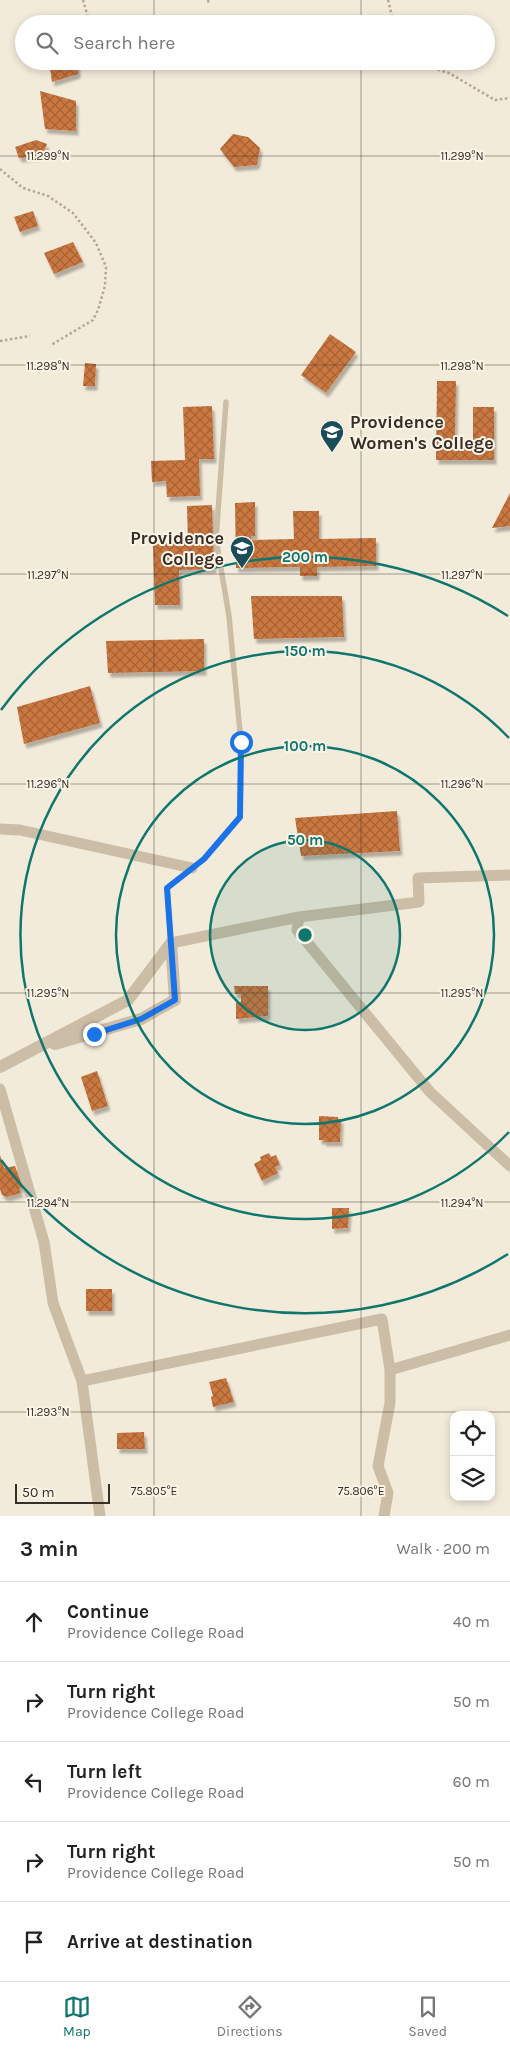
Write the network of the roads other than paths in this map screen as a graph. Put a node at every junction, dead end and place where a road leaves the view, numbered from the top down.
1 (226, 402) dead end
2 (0, 829) edge
3 (192, 868) junction
4 (510, 876) edge
5 (299, 918) junction
6 (171, 943) junction
7 (36, 1049) junction
8 (0, 1068) edge
9 (0, 1089) edge
10 (510, 1166) edge
11 (510, 1335) edge
12 (390, 1370) junction
13 (82, 1381) junction
14 (100, 1516) edge
15 (384, 1516) edge

1 - 3 lane
2 - 3 street
3 - 6 lane
4 - 5 street
5 - 6 street
5 - 10 street
6 - 7 street
6 - 7 street
7 - 8 street
9 - 13 street
11 - 12 street
12 - 13 street
12 - 15 street
13 - 14 street

